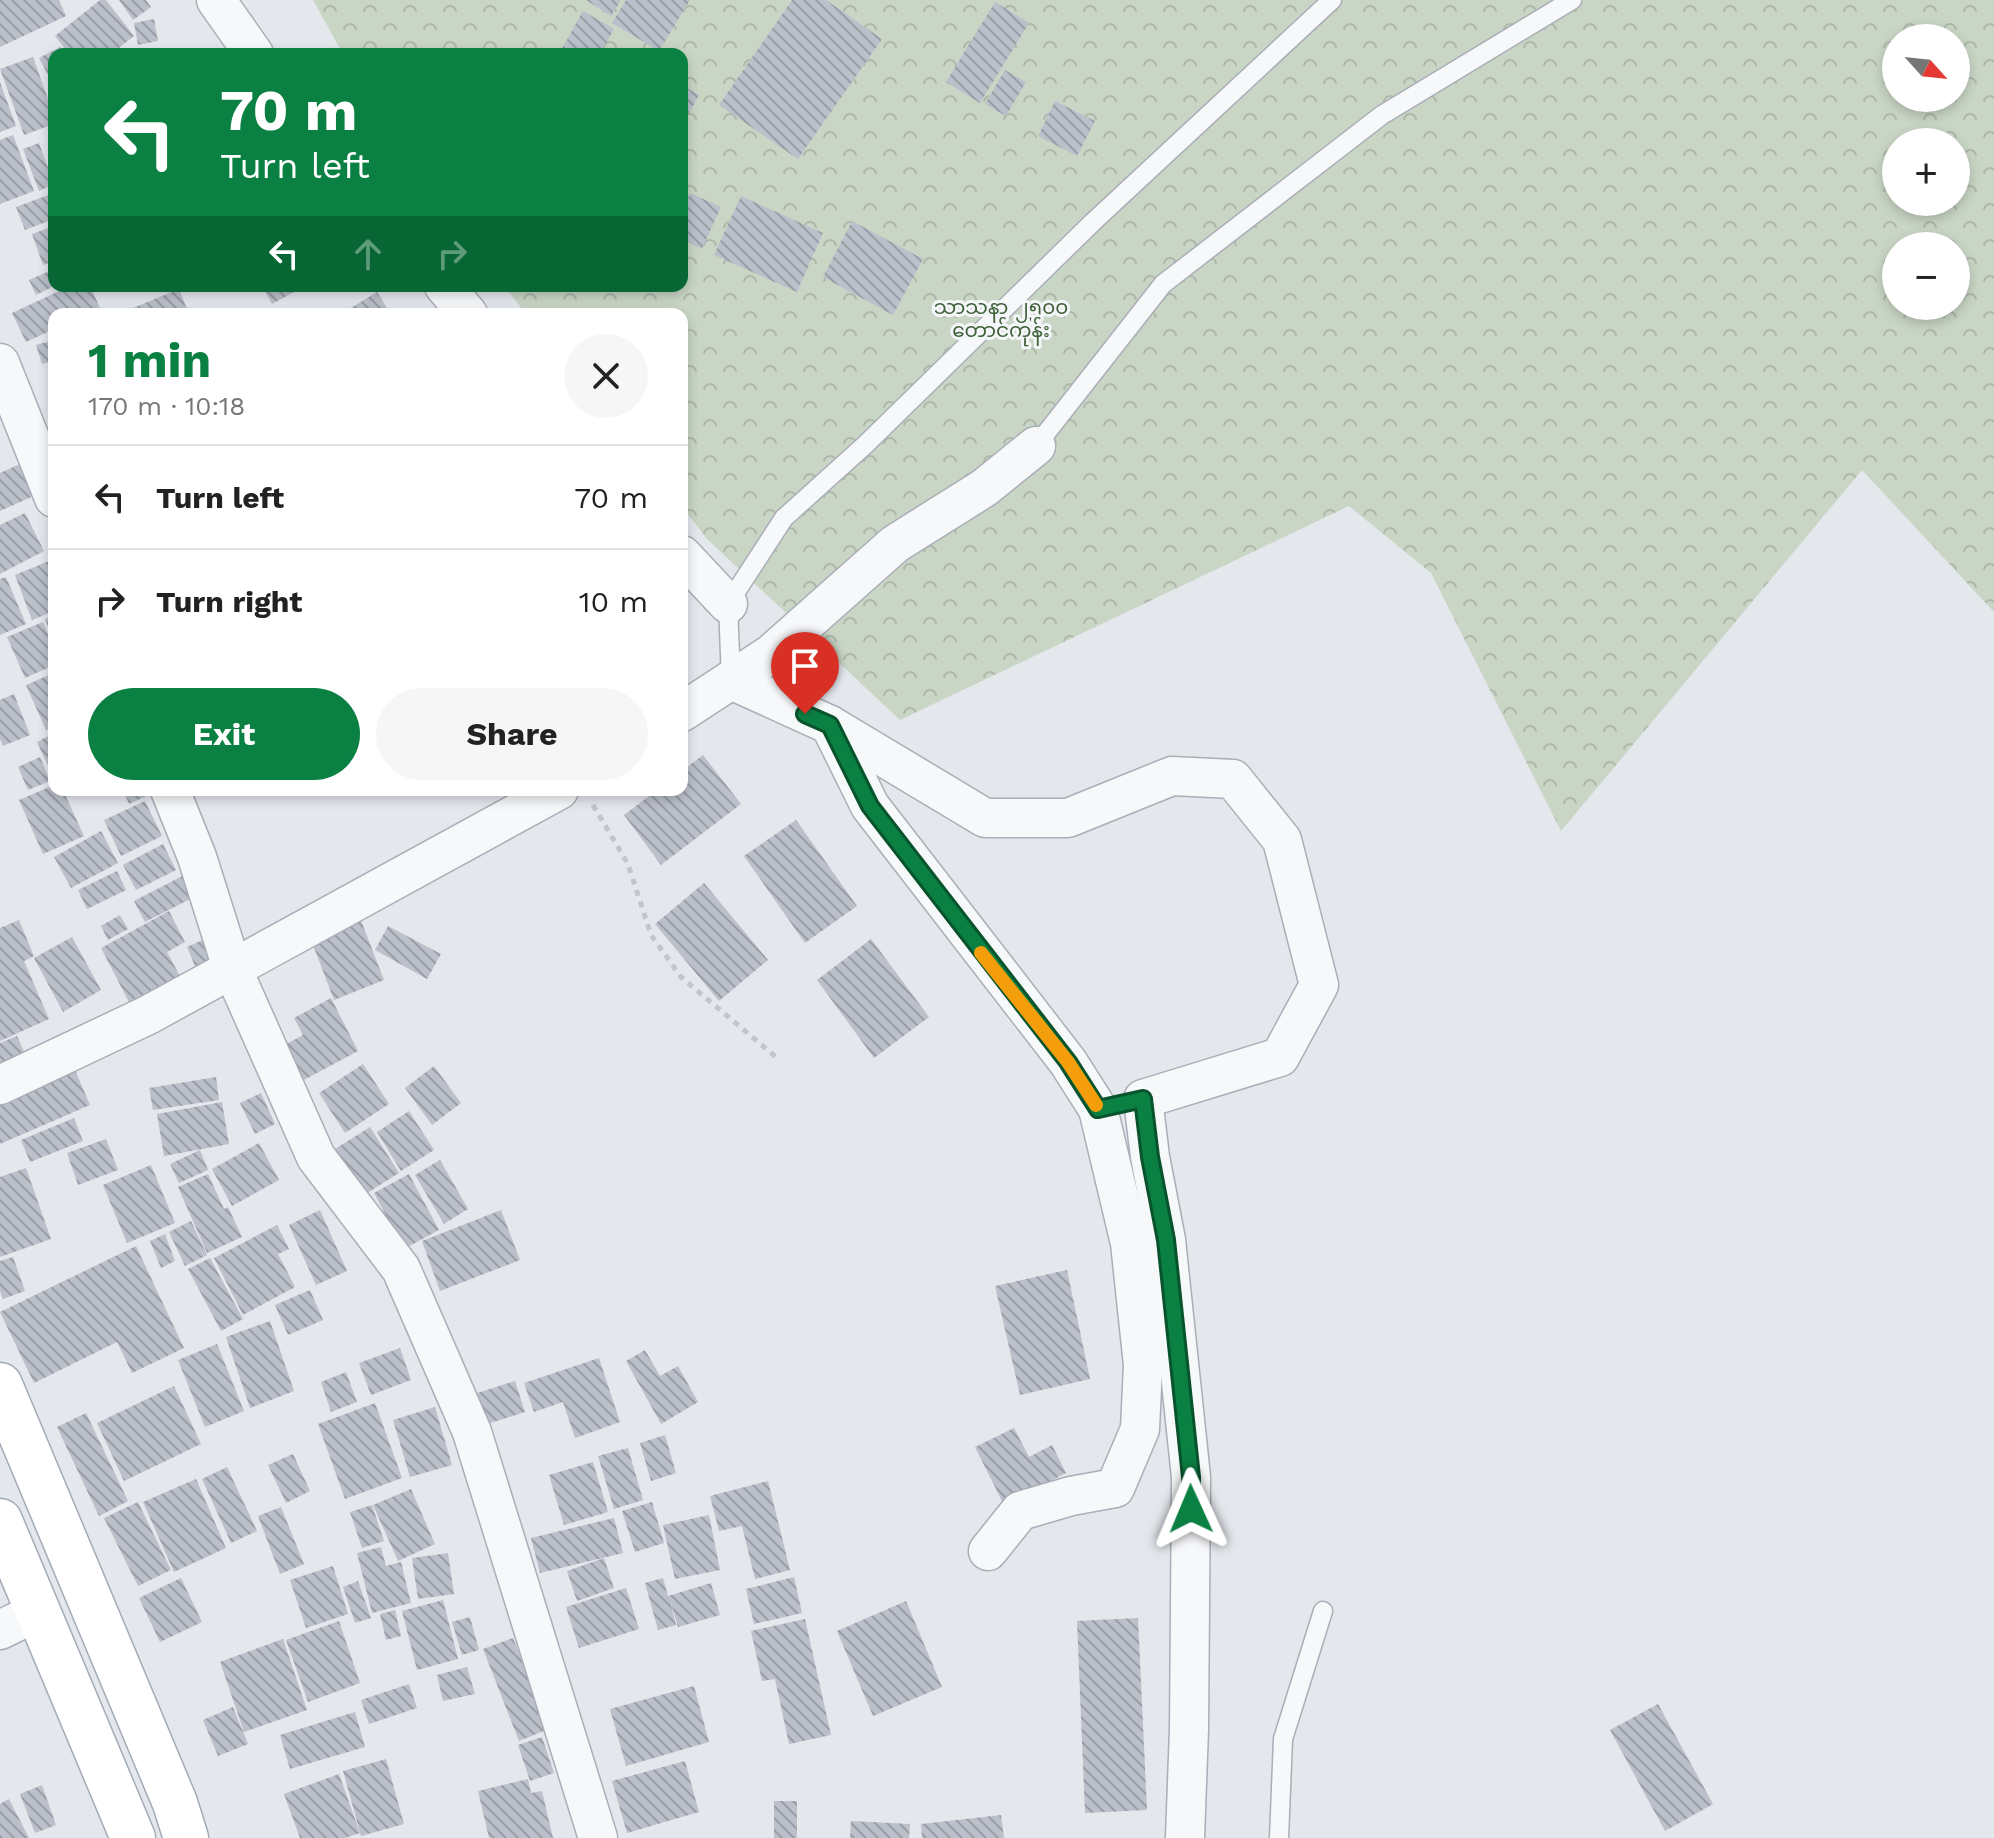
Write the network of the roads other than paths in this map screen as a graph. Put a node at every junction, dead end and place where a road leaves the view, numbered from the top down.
1 (216, 0) edge
2 (1332, 0) edge
3 (1572, 0) edge
4 (250, 48) edge
5 (449, 292) edge
6 (463, 308) edge
7 (0, 363) edge
8 (1036, 446) joint
9 (48, 483) edge
10 (688, 561) edge
11 (728, 604) junction
12 (731, 680) junction
13 (688, 708) edge
14 (830, 725) junction
15 (172, 796) edge
16 (575, 796) edge
17 (232, 968) junction
18 (0, 1085) edge
19 (1143, 1099) junction
20 (1098, 1109) junction
21 (0, 1385) edge
22 (0, 1521) edge
23 (988, 1551) dead end
24 (39, 1611) junction
25 (1323, 1611) dead end
26 (0, 1630) edge
27 (133, 1838) edge
28 (186, 1838) edge
29 (598, 1838) edge
30 (1185, 1838) edge
31 (1279, 1838) edge

1 - 4 street
2 - 11 lane
3 - 8 lane
5 - 6 street
7 - 9 street
8 - 12 street
10 - 11 street
11 - 12 lane
12 - 13 street
12 - 14 street
14 - 19 street
14 - 20 street
15 - 17 street
16 - 17 street
17 - 18 street
17 - 29 street
19 - 20 street
19 - 30 street
20 - 23 street
21 - 28 main road
22 - 24 main road
24 - 26 street
24 - 27 main road
25 - 31 lane

